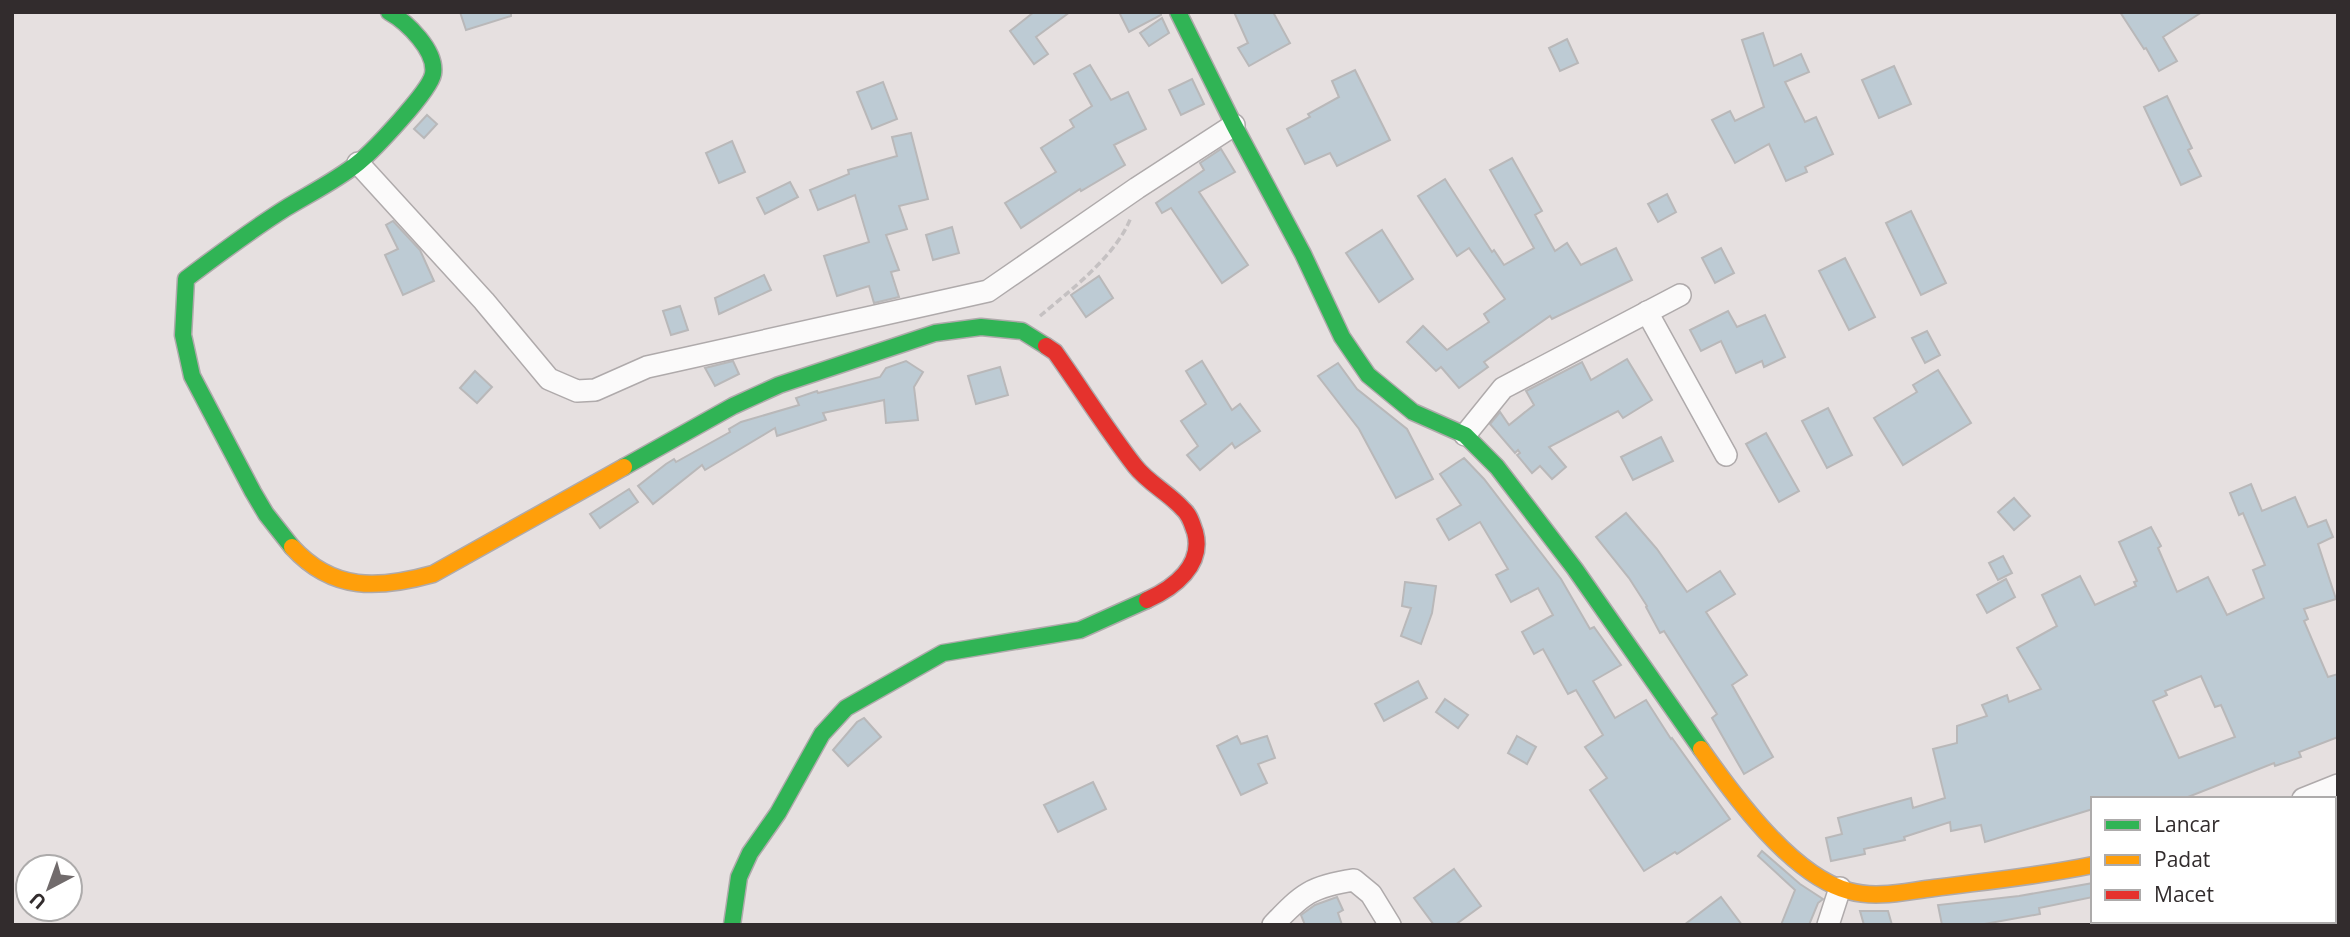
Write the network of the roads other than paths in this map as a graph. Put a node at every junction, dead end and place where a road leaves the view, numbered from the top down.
1 (389, 12) edge
2 (1178, 12) edge
3 (1234, 125) junction
4 (358, 163) junction
5 (988, 292) junction
6 (1680, 295) dead end
7 (1647, 312) junction
8 (981, 327) junction
9 (1465, 435) junction
10 (1726, 454) dead end
11 (2338, 785) edge
12 (2308, 797) edge
13 (2091, 866) edge
14 (1840, 888) junction
15 (732, 925) edge
16 (1273, 925) edge
17 (1390, 925) edge
18 (1828, 925) edge

1 - 4 street
2 - 3 street
3 - 5 street
3 - 9 street
4 - 5 street
4 - 8 street
5 - 8 street
6 - 7 street
7 - 9 street
7 - 10 street
8 - 15 street
9 - 14 street
11 - 12 street
13 - 14 street
14 - 18 street
16 - 17 street

